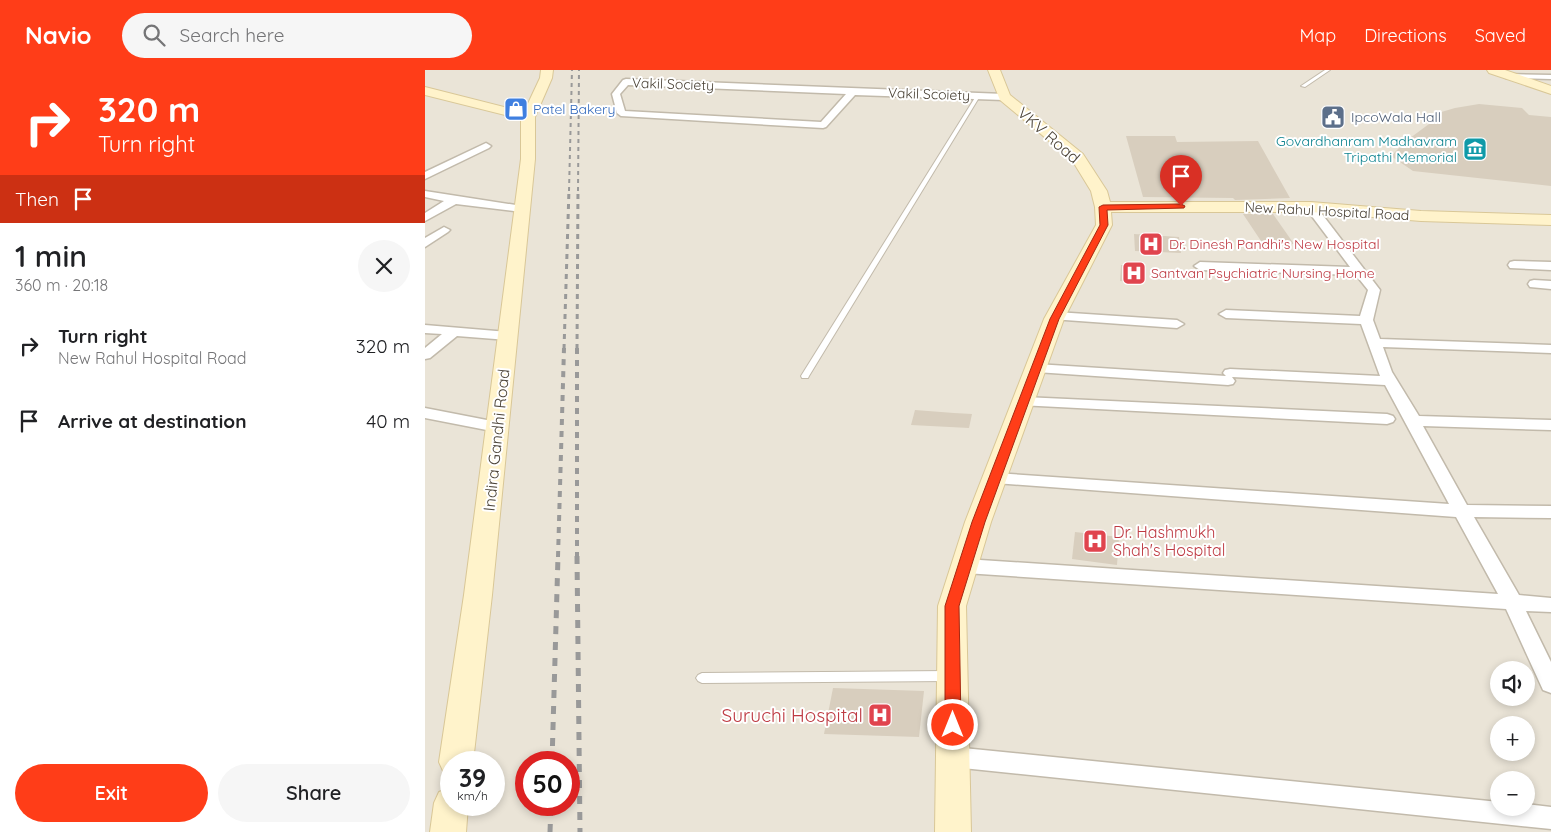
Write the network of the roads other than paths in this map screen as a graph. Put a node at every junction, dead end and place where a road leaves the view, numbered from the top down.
1 (547, 70) edge
2 (995, 70) edge
3 (1328, 70) edge
4 (1493, 70) edge
5 (1509, 76) junction
6 (1551, 77) edge
7 (1303, 86) dead end
8 (1551, 90) edge
9 (425, 91) edge
10 (853, 92) junction
11 (977, 96) junction
12 (1004, 97) junction
13 (528, 117) junction
14 (486, 146) dead end
15 (425, 176) edge
16 (425, 194) edge
17 (454, 200) junction
18 (1103, 207) junction
19 (1311, 207) junction
20 (522, 209) junction
21 (425, 218) edge
22 (1551, 220) edge
23 (444, 230) dead end
24 (425, 243) edge
25 (1514, 265) dead end
26 (1200, 266) dead end
27 (1551, 266) edge
28 (1359, 271) junction
29 (1534, 284) dead end
30 (1551, 285) edge
31 (1226, 314) dead end
32 (1056, 316) junction
33 (1367, 320) junction
34 (1177, 324) dead end
35 (425, 328) edge
36 (453, 332) junction
37 (507, 336) junction
38 (1375, 343) junction
39 (1551, 349) edge
40 (425, 355) edge
41 (1036, 368) junction
42 (805, 376) dead end
43 (1229, 377) joint
44 (1390, 381) junction
45 (1024, 402) junction
46 (425, 414) edge
47 (1387, 419) dead end
48 (1413, 420) junction
49 (1551, 425) edge
50 (497, 428) junction
51 (995, 478) junction
52 (1462, 511) junction
53 (1551, 512) edge
54 (965, 566) junction
55 (1513, 603) junction
56 (1551, 605) edge
57 (953, 676) junction
58 (702, 678) dead end
59 (1551, 684) edge
60 (458, 751) edge
61 (953, 757) junction
62 (449, 816) edge
63 (1551, 818) edge
64 (447, 832) edge
65 (953, 832) edge

1 - 13 street, Indira Gandhi Road
2 - 12 street, VKV Road
3 - 7 lane
4 - 5 street
5 - 6 street
5 - 8 street
9 - 13 street
10 - 10 street, Vakil Society
10 - 11 street, Vakil Scoiety
11 - 12 street, Vakil Scoiety
11 - 42 lane
12 - 18 street, VKV Road
13 - 20 street, Indira Gandhi Road
14 - 15 street
16 - 17 street
17 - 20 street
17 - 21 street
18 - 19 street, New Rahul Hospital Road
18 - 32 street, VKV Road
19 - 22 street, New Rahul Hospital Road
19 - 28 street
20 - 37 street, Indira Gandhi Road
23 - 24 street
25 - 27 street
26 - 28 street
28 - 33 street
29 - 30 street
31 - 33 street
32 - 34 street
32 - 41 street, VKV Road
33 - 38 street
35 - 36 street
36 - 37 street
36 - 40 street
37 - 50 street, Indira Gandhi Road
38 - 39 street
38 - 44 street
41 - 43 street
41 - 45 street, VKV Road
43 - 44 street
44 - 48 street
45 - 47 street
45 - 51 street, VKV Road
46 - 50 street
48 - 49 street
48 - 52 street
50 - 60 street, Indira Gandhi Road
51 - 52 street
51 - 54 street, VKV Road
52 - 53 street
52 - 55 street
54 - 55 street
54 - 57 street, VKV Road
55 - 56 street
55 - 59 street
57 - 58 lane
57 - 61 street, VKV Road
61 - 63 street
61 - 65 street, VKV Road
62 - 64 street

